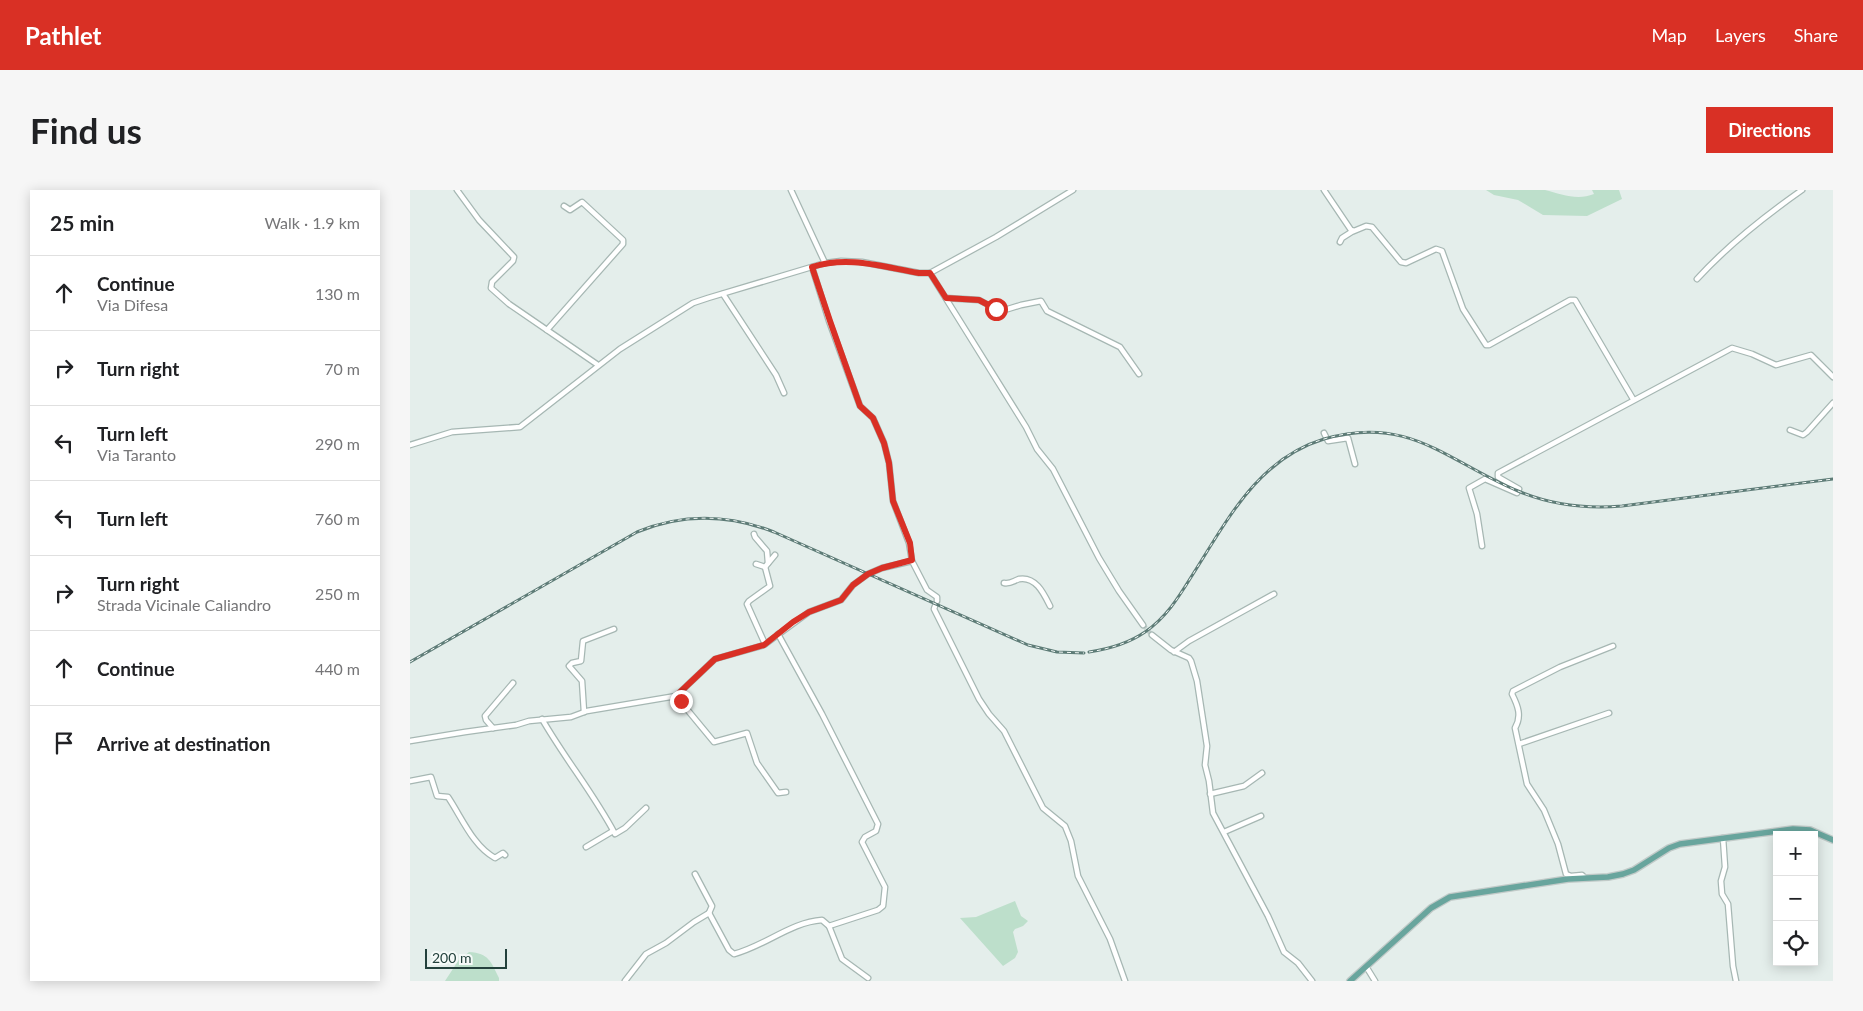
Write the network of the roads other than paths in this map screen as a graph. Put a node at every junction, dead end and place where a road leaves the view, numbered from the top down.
1 (457, 190) edge
2 (791, 190) edge
3 (1324, 190) edge
4 (1802, 190) edge
5 (1069, 191) edge
6 (564, 206) dead end
7 (1353, 231) junction
8 (1340, 242) dead end
9 (826, 262) junction
10 (812, 267) junction
11 (930, 273) junction
12 (1697, 278) dead end
13 (723, 294) junction
14 (946, 298) junction
15 (548, 330) junction
16 (598, 365) junction
17 (1139, 374) dead end
18 (1833, 377) edge
19 (784, 393) dead end
20 (1634, 400) junction
21 (1833, 402) edge
22 (1790, 430) dead end
23 (1324, 433) dead end
24 (410, 445) edge
25 (1355, 464) dead end
26 (754, 534) dead end
27 (1482, 546) dead end
28 (776, 555) dead end
29 (912, 560) junction
30 (756, 564) dead end
31 (767, 565) junction
32 (1004, 583) dead end
33 (1274, 594) dead end
34 (1050, 606) dead end
35 (1143, 625) tunnel mouth
36 (614, 629) dead end
37 (778, 634) junction
38 (1152, 636) tunnel mouth
39 (765, 644) junction
40 (1613, 646) dead end
41 (1174, 652) junction
42 (513, 683) dead end
43 (676, 696) junction
44 (584, 712) junction
45 (1609, 713) dead end
46 (542, 719) junction
47 (493, 728) junction
48 (410, 742) edge
49 (1519, 744) junction
50 (1262, 773) dead end
51 (410, 781) edge
52 (786, 792) dead end
53 (1210, 794) junction
54 (646, 808) dead end
55 (1262, 816) dead end
56 (613, 832) junction
57 (1224, 832) junction
58 (1722, 838) junction
59 (1833, 840) edge
60 (586, 847) dead end
61 (505, 854) dead end
62 (695, 874) dead end
63 (1584, 877) junction
64 (709, 913) junction
65 (829, 926) junction
66 (1366, 968) junction
67 (868, 978) dead end
68 (626, 981) edge
69 (1125, 981) edge
70 (1312, 981) edge
71 (1350, 981) edge
72 (1375, 981) edge
73 (1736, 981) edge

1 - 15 street
2 - 9 street
3 - 7 street
4 - 12 street
5 - 11 street
6 - 15 street
7 - 8 street
7 - 20 street
9 - 10 street
9 - 11 street
10 - 13 street
10 - 29 street
11 - 14 street
13 - 16 street
13 - 19 street
14 - 17 street
14 - 35 street
15 - 16 street
16 - 24 street
18 - 20 street
20 - 27 street
21 - 22 street
23 - 25 street
26 - 31 street
28 - 31 street
29 - 37 street
29 - 69 street
30 - 31 street
31 - 39 street
32 - 34 street
33 - 41 street
36 - 44 street
37 - 39 street
37 - 65 street
38 - 41 street
39 - 43 street
40 - 49 street
41 - 53 street
42 - 47 street
43 - 44 street
43 - 52 street
44 - 46 street
45 - 49 street
46 - 47 street
46 - 56 street
47 - 48 street
49 - 63 street
50 - 53 street
51 - 61 street
53 - 57 street
54 - 56 street
55 - 57 street
56 - 60 street
57 - 70 street
58 - 59 main road
58 - 63 main road
58 - 73 street
62 - 64 street
63 - 66 main road
64 - 65 street
64 - 68 street
65 - 67 street
66 - 71 main road
66 - 72 street

